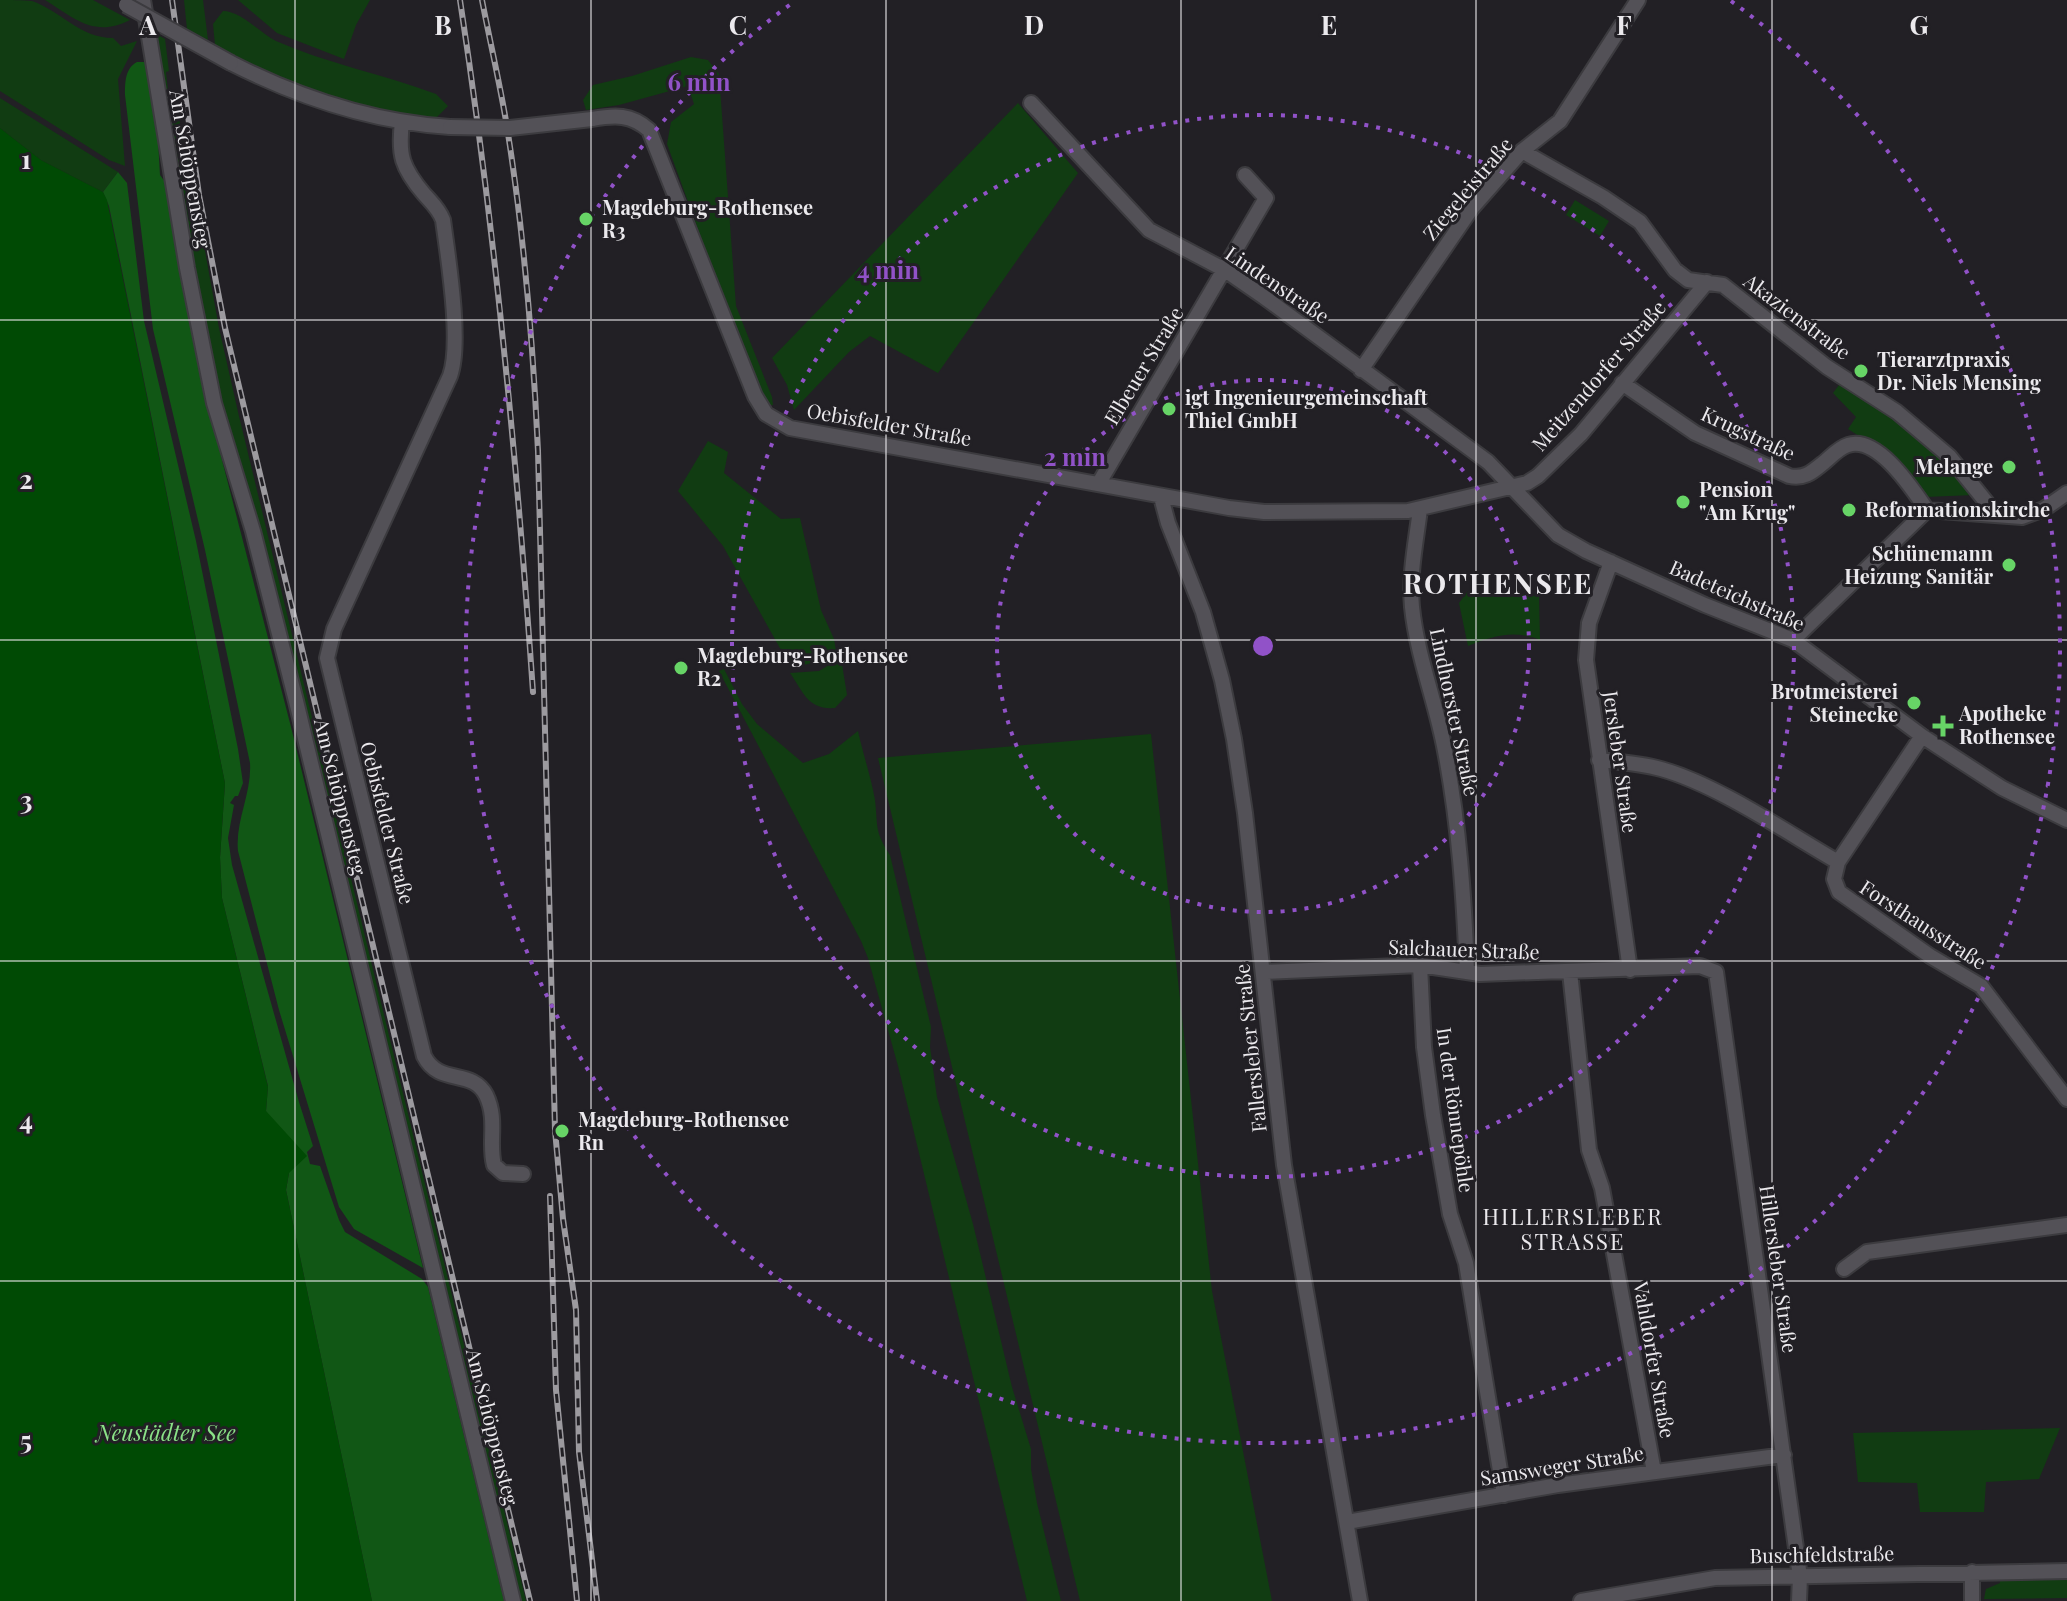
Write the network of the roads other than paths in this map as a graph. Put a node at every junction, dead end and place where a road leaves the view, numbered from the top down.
1 (143, 0) edge
2 (1638, 0) edge
3 (122, 2) edge
4 (1031, 103) dead end
5 (402, 122) junction
6 (1522, 151) junction
7 (1245, 175) dead end
8 (1225, 270) junction
9 (1707, 282) junction
10 (1361, 370) junction
11 (1622, 383) junction
12 (1099, 483) junction
13 (1514, 487) junction
14 (2067, 493) edge
15 (1161, 497) junction
16 (1420, 509) junction
17 (1927, 510) junction
18 (1995, 513) junction
19 (1611, 562) junction
20 (1793, 640) junction
21 (1922, 736) junction
22 (1599, 760) junction
23 (2067, 820) edge
24 (1838, 862) junction
25 (1420, 965) junction
26 (1711, 969) joint
27 (1630, 970) junction
28 (1467, 971) junction
29 (1263, 972) junction
30 (1570, 972) junction
31 (2067, 1099) edge
32 (523, 1174) dead end
33 (2067, 1225) edge
34 (1844, 1269) dead end
35 (1784, 1455) junction
36 (1654, 1472) junction
37 (1504, 1495) junction
38 (1347, 1522) junction
39 (2067, 1571) edge
40 (1972, 1572) junction
41 (1800, 1577) junction
42 (513, 1601) edge
43 (1360, 1601) edge
44 (1581, 1601) edge
45 (1799, 1601) edge
46 (1972, 1601) edge

1 - 42 street, Am Schöppensteg
2 - 6 street, Ziegeleistraße
3 - 5 street, Oebisfelder Straße, bridge
4 - 8 street, Lindenstraße
5 - 12 street, Oebisfelder Straße, bridge
5 - 32 street, Oebisfelder Straße
6 - 9 street, Akazienstraße
6 - 10 street, Ziegeleistraße
7 - 8 street, Elbeuer Straße
8 - 10 street, Lindenstraße
8 - 12 street, Elbeuer Straße
9 - 11 street, Meitzendorfer Straße
9 - 18 street, Akazienstraße
10 - 13 street, Lindenstraße
11 - 13 street, Meitzendorfer Straße
11 - 17 street, Krugstraße
12 - 15 street, Oebisfelder Straße
13 - 16 street, Oebisfelder Straße
13 - 19 street, Badeteichstraße
14 - 18 street
15 - 16 street, Oebisfelder Straße
15 - 29 street, Fallersleber Straße
16 - 28 street, Lindhorster Straße
17 - 18 street
17 - 20 street
19 - 20 street, Badeteichstraße
19 - 22 street, Jersleber Straße
20 - 21 street, Badeteichstraße
21 - 23 street, Badeteichstraße
21 - 24 street
22 - 24 street
22 - 27 street, Jersleber Straße
24 - 31 street, Forsthausstraße
25 - 28 street, Salchauer Straße
25 - 29 street, Salchauer Straße
25 - 37 street, In der Rönnepöhle
26 - 27 street, Salchauer Straße
26 - 35 street, Hillersleber Straße
27 - 30 street, Salchauer Straße
28 - 30 street, Salchauer Straße
29 - 38 street, Fallersleber Straße
30 - 36 street, Vahldorfer Straße
33 - 34 street
35 - 36 street, Samsweger Straße
35 - 41 street, Hillersleber Straße
36 - 37 street, Samsweger Straße
37 - 38 street, Samsweger Straße
38 - 43 street, Fallersleber Straße
39 - 40 street, Buschfeldstraße
40 - 41 street, Buschfeldstraße
40 - 46 street
41 - 44 street, Buschfeldstraße
41 - 45 street, Hillersleber Straße

